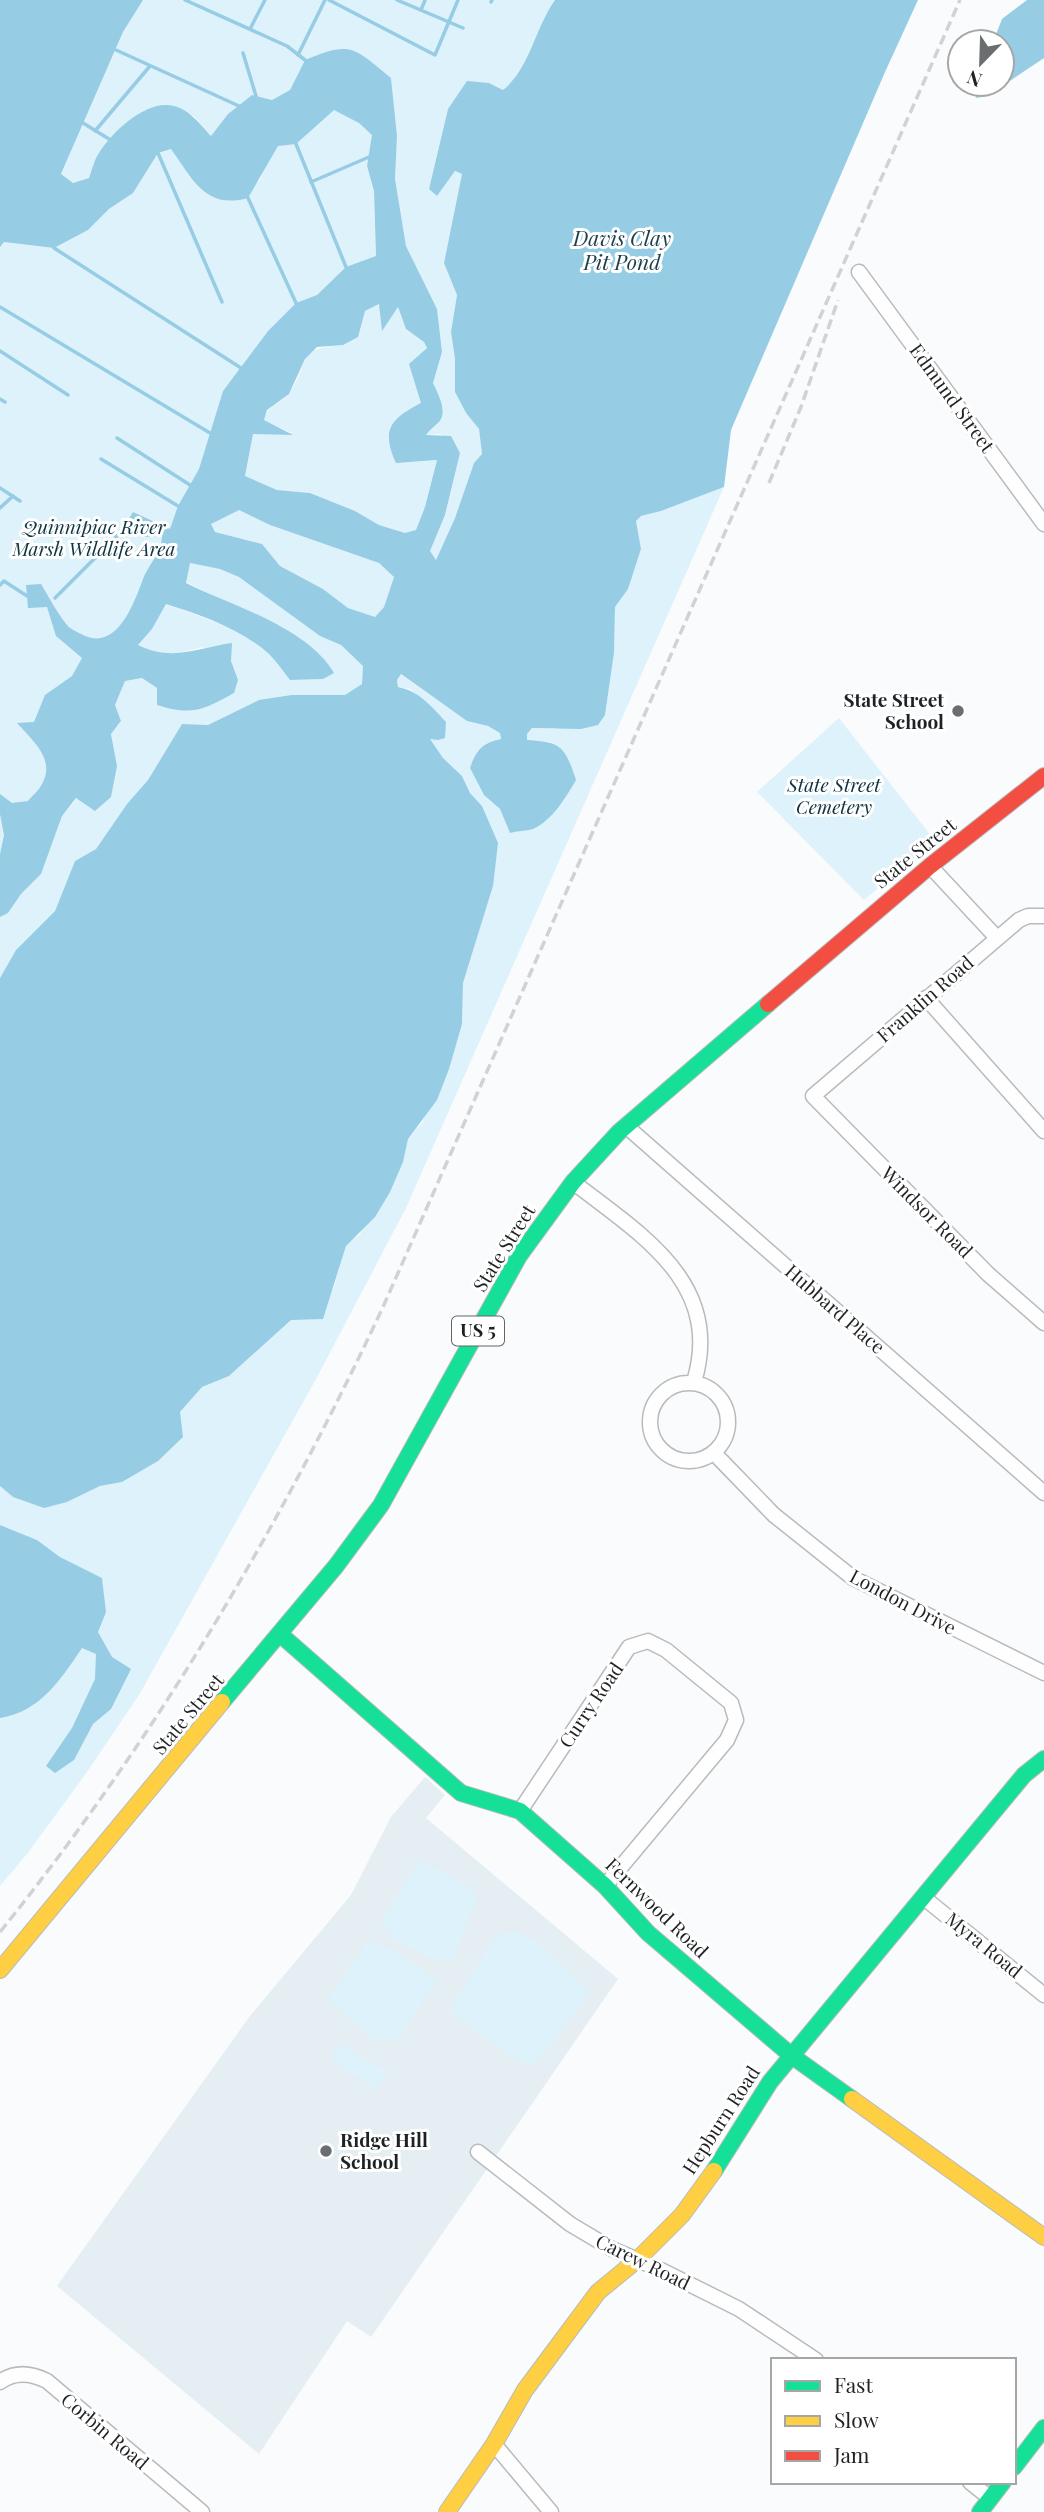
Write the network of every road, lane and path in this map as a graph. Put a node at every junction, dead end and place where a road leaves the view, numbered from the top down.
1 (859, 272) dead end
2 (1044, 524) edge
3 (1044, 776) edge
4 (930, 866) junction
5 (1044, 915) edge
6 (997, 938) junction
7 (926, 998) junction
8 (813, 1096) joint
9 (626, 1126) junction
10 (1044, 1131) edge
11 (573, 1182) junction
12 (1044, 1324) edge
13 (694, 1382) junction
14 (713, 1453) junction
15 (1044, 1493) edge
16 (281, 1635) junction
17 (1044, 1673) edge
18 (1044, 1759) edge
19 (520, 1811) junction
20 (605, 1886) junction
21 (923, 1897) junction
22 (0, 1970) edge
23 (1044, 1995) edge
24 (792, 2056) junction
25 (478, 2152) dead end
26 (1044, 2237) edge
27 (637, 2260) junction
28 (813, 2358) edge
29 (0, 2382) edge
30 (1044, 2428) edge
31 (494, 2444) junction
32 (1016, 2464) edge
33 (972, 2484) edge
34 (1001, 2484) edge
35 (990, 2498) junction
36 (202, 2512) edge
37 (447, 2512) edge
38 (551, 2512) edge
39 (980, 2512) edge

1 - 2 street, Edmund Street
3 - 4 street, State Street / US 5
4 - 6 street
4 - 9 street, State Street / US 5
5 - 6 street, Franklin Road
6 - 7 street, Franklin Road
7 - 8 street, Franklin Road
7 - 10 street
8 - 12 street, Windsor Road
9 - 11 street, State Street / US 5
9 - 15 street, Hubbard Place
11 - 13 street
11 - 16 street, State Street / US 5
13 - 14 street
13 - 14 street
14 - 17 street, London Drive
16 - 19 street, Fernwood Road
16 - 22 street, State Street / US 5
18 - 21 street, Hepburn Road
19 - 20 street, Fernwood Road
19 - 20 street, Curry Road
20 - 24 street, Fernwood Road
21 - 23 street, Myra Road
21 - 24 street, Hepburn Road
24 - 26 street, Fernwood Road
24 - 27 street, Hepburn Road
25 - 27 street, Carew Road
27 - 28 street, Carew Road
27 - 31 street, Hepburn Road
29 - 36 street, Corbin Road
30 - 32 street
31 - 37 street, Hepburn Road
31 - 38 street
33 - 35 street
34 - 35 street
35 - 39 street

